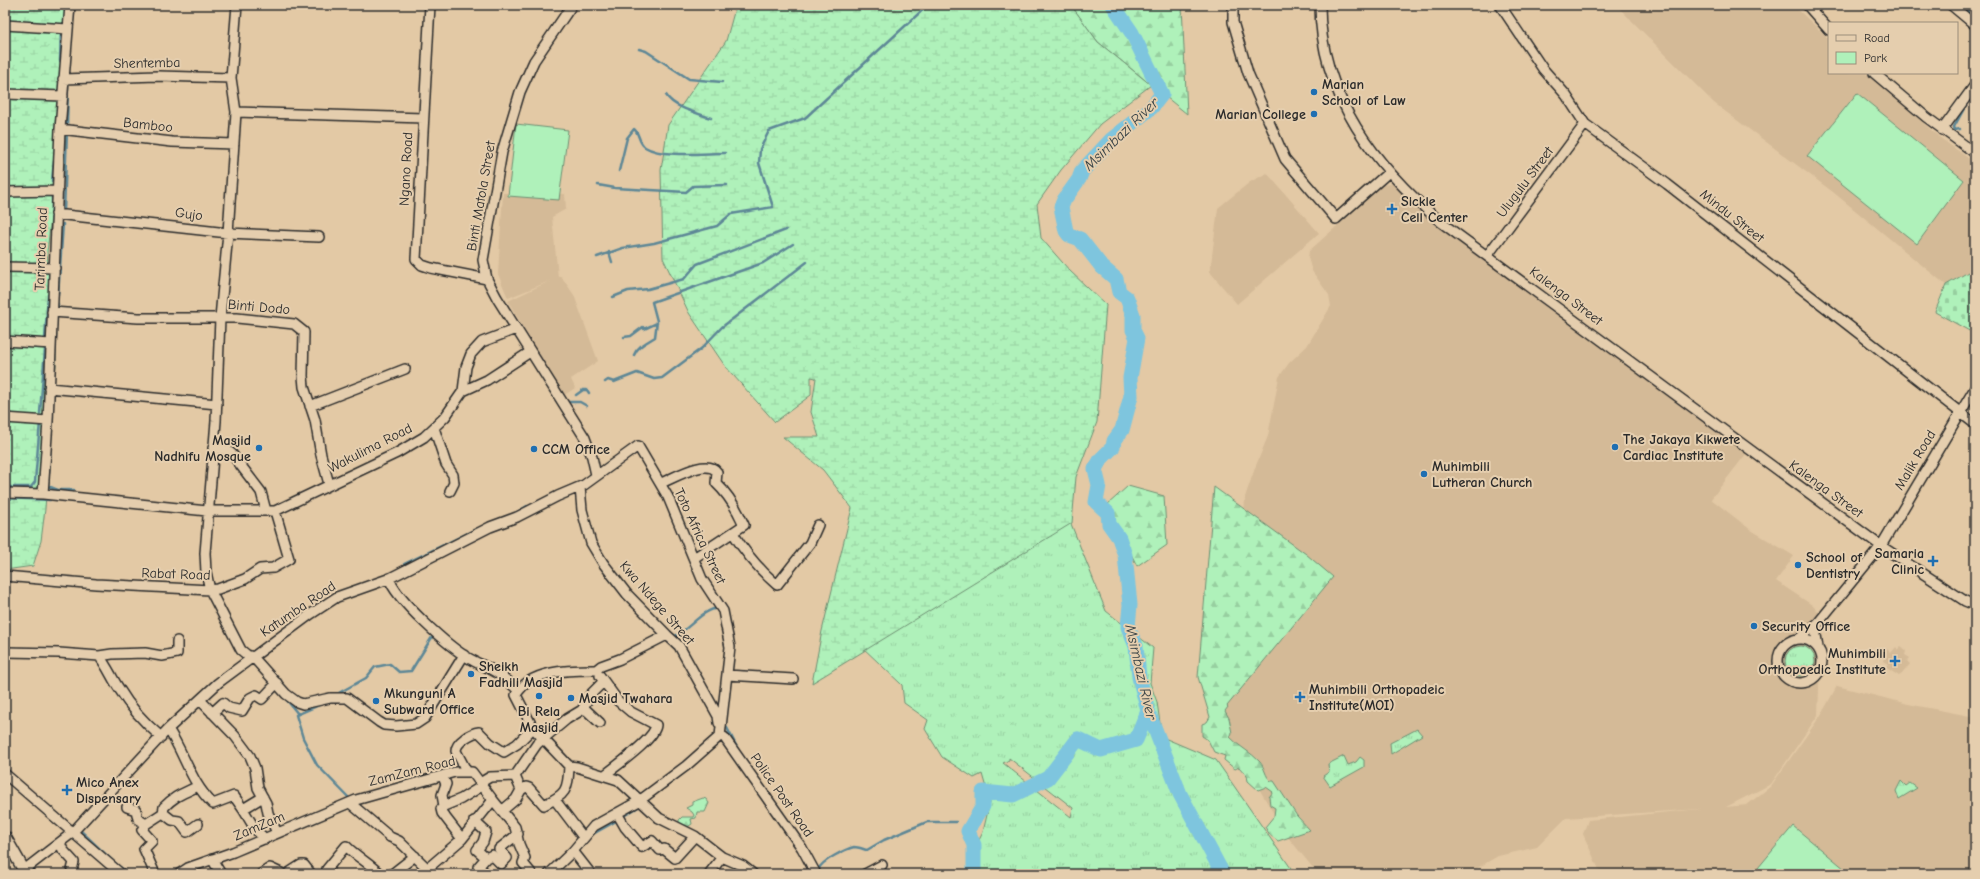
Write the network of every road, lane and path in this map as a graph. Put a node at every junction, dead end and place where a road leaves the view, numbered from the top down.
1 (70, 5) edge
2 (237, 5) edge
3 (430, 5) edge
4 (572, 5) edge
5 (1233, 5) edge
6 (1320, 5) edge
7 (1500, 5) edge
8 (1807, 5) edge
9 (1951, 5) edge
10 (5, 25) edge
11 (1975, 25) edge
12 (68, 29) junction
13 (1828, 29) edge
14 (1875, 74) edge
15 (231, 78) junction
16 (63, 79) junction
17 (1975, 85) edge
18 (5, 94) edge
19 (63, 96) junction
20 (236, 112) junction
21 (423, 118) junction
22 (1585, 124) junction
23 (60, 129) junction
24 (1942, 130) junction
25 (234, 144) junction
26 (1975, 153) edge
27 (1389, 172) junction
28 (58, 191) junction
29 (5, 192) edge
30 (56, 214) junction
31 (228, 233) junction
32 (319, 237) dead end
33 (1487, 256) junction
34 (5, 267) edge
35 (55, 268) junction
36 (487, 279) junction
37 (52, 312) junction
38 (220, 318) junction
39 (516, 329) junction
40 (5, 341) edge
41 (51, 344) junction
42 (530, 352) junction
43 (405, 369) dead end
44 (49, 388) junction
45 (1975, 388) edge
46 (463, 391) junction
47 (217, 404) junction
48 (310, 406) junction
49 (1959, 413) junction
50 (5, 418) edge
51 (48, 421) junction
52 (1975, 424) edge
53 (434, 428) junction
54 (638, 446) joint
55 (213, 448) junction
56 (596, 475) junction
57 (660, 483) junction
58 (329, 484) junction
59 (580, 487) junction
60 (450, 491) dead end
61 (5, 492) edge
62 (42, 494) junction
63 (207, 511) junction
64 (270, 511) junction
65 (818, 525) dead end
66 (733, 533) junction
67 (1881, 546) junction
68 (694, 558) junction
69 (5, 576) edge
70 (389, 578) junction
71 (210, 590) junction
72 (1975, 605) edge
73 (1818, 623) junction
74 (667, 635) junction
75 (1800, 638) junction
76 (177, 641) dead end
77 (1818, 647) junction
78 (5, 652) edge
79 (249, 655) junction
80 (464, 655) junction
81 (99, 656) junction
82 (596, 670) junction
83 (727, 675) junction
84 (793, 679) dead end
85 (602, 682) junction
86 (277, 683) junction
87 (518, 690) junction
88 (200, 700) junction
89 (584, 708) junction
90 (212, 713) junction
91 (600, 723) dead end
92 (533, 728) junction
93 (168, 729) junction
94 (720, 736) junction
95 (161, 737) junction
96 (542, 739) junction
97 (569, 766) junction
98 (467, 772) junction
99 (5, 774) edge
100 (605, 775) junction
101 (515, 776) junction
102 (443, 777) junction
103 (481, 785) junction
104 (198, 786) junction
105 (521, 790) junction
106 (263, 797) junction
107 (493, 800) junction
108 (555, 800) junction
109 (639, 801) junction
110 (350, 803) junction
111 (444, 806) junction
112 (128, 807) dead end
113 (243, 809) junction
114 (503, 810) junction
115 (164, 813) junction
116 (617, 813) junction
117 (474, 821) junction
118 (146, 824) junction
119 (198, 824) dead end
120 (72, 833) junction
121 (277, 833) junction
122 (518, 834) junction
123 (695, 836) junction
124 (5, 837) edge
125 (584, 837) junction
126 (265, 839) junction
127 (462, 839) junction
128 (60, 843) junction
129 (573, 851) junction
130 (415, 856) junction
131 (722, 857) junction
132 (486, 858) junction
133 (212, 859) junction
134 (882, 865) dead end
135 (430, 871) edge
136 (25, 872) edge
137 (71, 874) edge
138 (121, 874) edge
139 (155, 874) edge
140 (179, 874) edge
141 (220, 874) edge
142 (261, 874) edge
143 (283, 874) edge
144 (287, 874) edge
145 (311, 874) edge
146 (329, 874) edge
147 (380, 874) edge
148 (392, 874) edge
149 (487, 874) edge
150 (532, 874) edge
151 (549, 874) edge
152 (591, 874) edge
153 (709, 874) edge
154 (753, 874) edge
155 (816, 874) edge
156 (865, 874) edge

1 - 12 street, Tarimba Road
2 - 15 street
3 - 21 street, Ngano Road
4 - 36 street, Binti Matola Street
5 - 27 street
6 - 27 street, Kalenga Street
7 - 22 street, Mindu Street
8 - 13 street
9 - 11 street
10 - 12 street
12 - 16 street, Tarimba Road
14 - 24 street
15 - 16 street, Shentemba
15 - 20 street
16 - 19 street, Tarimba Road
17 - 24 street
18 - 19 street
19 - 23 street, Tarimba Road
20 - 21 street
20 - 25 street
21 - 36 street, Ngano Road
22 - 33 street, Ulugulu Street
22 - 49 street, Mindu Street
23 - 25 street, Bamboo
23 - 28 street, Tarimba Road
24 - 26 street
25 - 31 street
27 - 33 street, Kalenga Street
28 - 29 street
28 - 30 street, Tarimba Road
30 - 31 street, Gujo
30 - 35 street, Tarimba Road
31 - 32 street, Gujo
31 - 38 street
33 - 67 street, Kalenga Street
34 - 35 street
35 - 37 street, Tarimba Road
36 - 39 street, Binti Matola Street
37 - 38 street, Binti Dodo
37 - 41 street, Tarimba Road
38 - 47 street
38 - 48 street, Binti Dodo
39 - 42 street, Binti Matola Street
39 - 46 street
40 - 41 street
41 - 44 street, Tarimba Road
42 - 46 street, Wakulima Road
42 - 56 street, Binti Matola Street
43 - 48 street
44 - 47 street
44 - 51 street, Tarimba Road
45 - 49 street, Malik Road
46 - 53 street, Wakulima Road
47 - 55 street
48 - 58 street, Binti Dodo
49 - 52 street, Mindu Street
49 - 67 street, Malik Road
50 - 51 street
51 - 62 street, Tarimba Road
53 - 58 street, Wakulima Road
53 - 60 street
54 - 56 street, Katumba Road
54 - 57 street, Toto Africa Street
55 - 63 street
55 - 64 street
56 - 59 street, Katumba Road
57 - 66 street
57 - 68 street, Toto Africa Street
58 - 64 street, Wakulima Road
59 - 70 street, Katumba Road
59 - 74 street, Kwa Ndege Street
61 - 62 street
62 - 63 street
63 - 64 street
63 - 71 street
64 - 71 street, Rabat Road
65 - 66 street
66 - 68 street
67 - 72 street, Kalenga Street
67 - 73 street, Malik Road
68 - 83 street, Toto Africa Street
69 - 71 street, Rabat Road
70 - 79 street, Katumba Road
70 - 80 street
71 - 79 street
73 - 75 street, Malik Road
73 - 77 street
74 - 82 street
74 - 94 street, Kwa Ndege Street
75 - 77 street
75 - 77 street
76 - 81 street
78 - 81 street
79 - 86 street
79 - 88 street, Katumba Road
80 - 86 street
80 - 87 street
81 - 95 street
82 - 85 street
82 - 87 street
83 - 84 street
83 - 94 street, Toto Africa Street
85 - 89 street
85 - 100 street
86 - 90 street
87 - 92 street
88 - 90 street
88 - 93 street, Katumba Road
89 - 91 street
89 - 96 street
90 - 106 street
92 - 96 street
92 - 98 street
93 - 95 street, Katumba Road
93 - 104 street
94 - 109 street
94 - 155 street, Police Post Road
95 - 120 street, Katumba Road
96 - 97 street
96 - 101 street
97 - 100 street
97 - 108 street
98 - 102 street, ZamZam Road
98 - 103 street, ZamZam Road
99 - 120 street
100 - 109 street
101 - 103 street
101 - 105 street
102 - 110 street, ZamZam Road
102 - 111 street
103 - 107 street, ZamZam Road
103 - 111 street
104 - 113 street
104 - 115 street
105 - 108 street
105 - 114 street
106 - 113 street
106 - 121 street
107 - 114 street, ZamZam Road
107 - 117 street
108 - 125 street
109 - 116 street
109 - 123 street
110 - 121 street, ZamZam
110 - 130 street
111 - 127 street
112 - 118 street
113 - 126 street
114 - 122 street, ZamZam Road
115 - 118 street
115 - 119 street
116 - 123 street
116 - 125 street
117 - 127 street
117 - 132 street
118 - 139 street
120 - 128 street, Katumba Road
120 - 138 street
121 - 126 street, ZamZam
122 - 132 street
122 - 150 street, ZamZam Road
123 - 131 street
124 - 136 main road
125 - 129 street
126 - 133 street, ZamZam
127 - 135 street
128 - 136 street, Katumba Road
128 - 137 street
129 - 151 street
129 - 152 street
130 - 135 street
130 - 148 street
131 - 153 street
131 - 154 street
132 - 149 street
133 - 140 street, ZamZam
133 - 141 street
134 - 156 street
142 - 143 street
144 - 145 street
146 - 147 street

